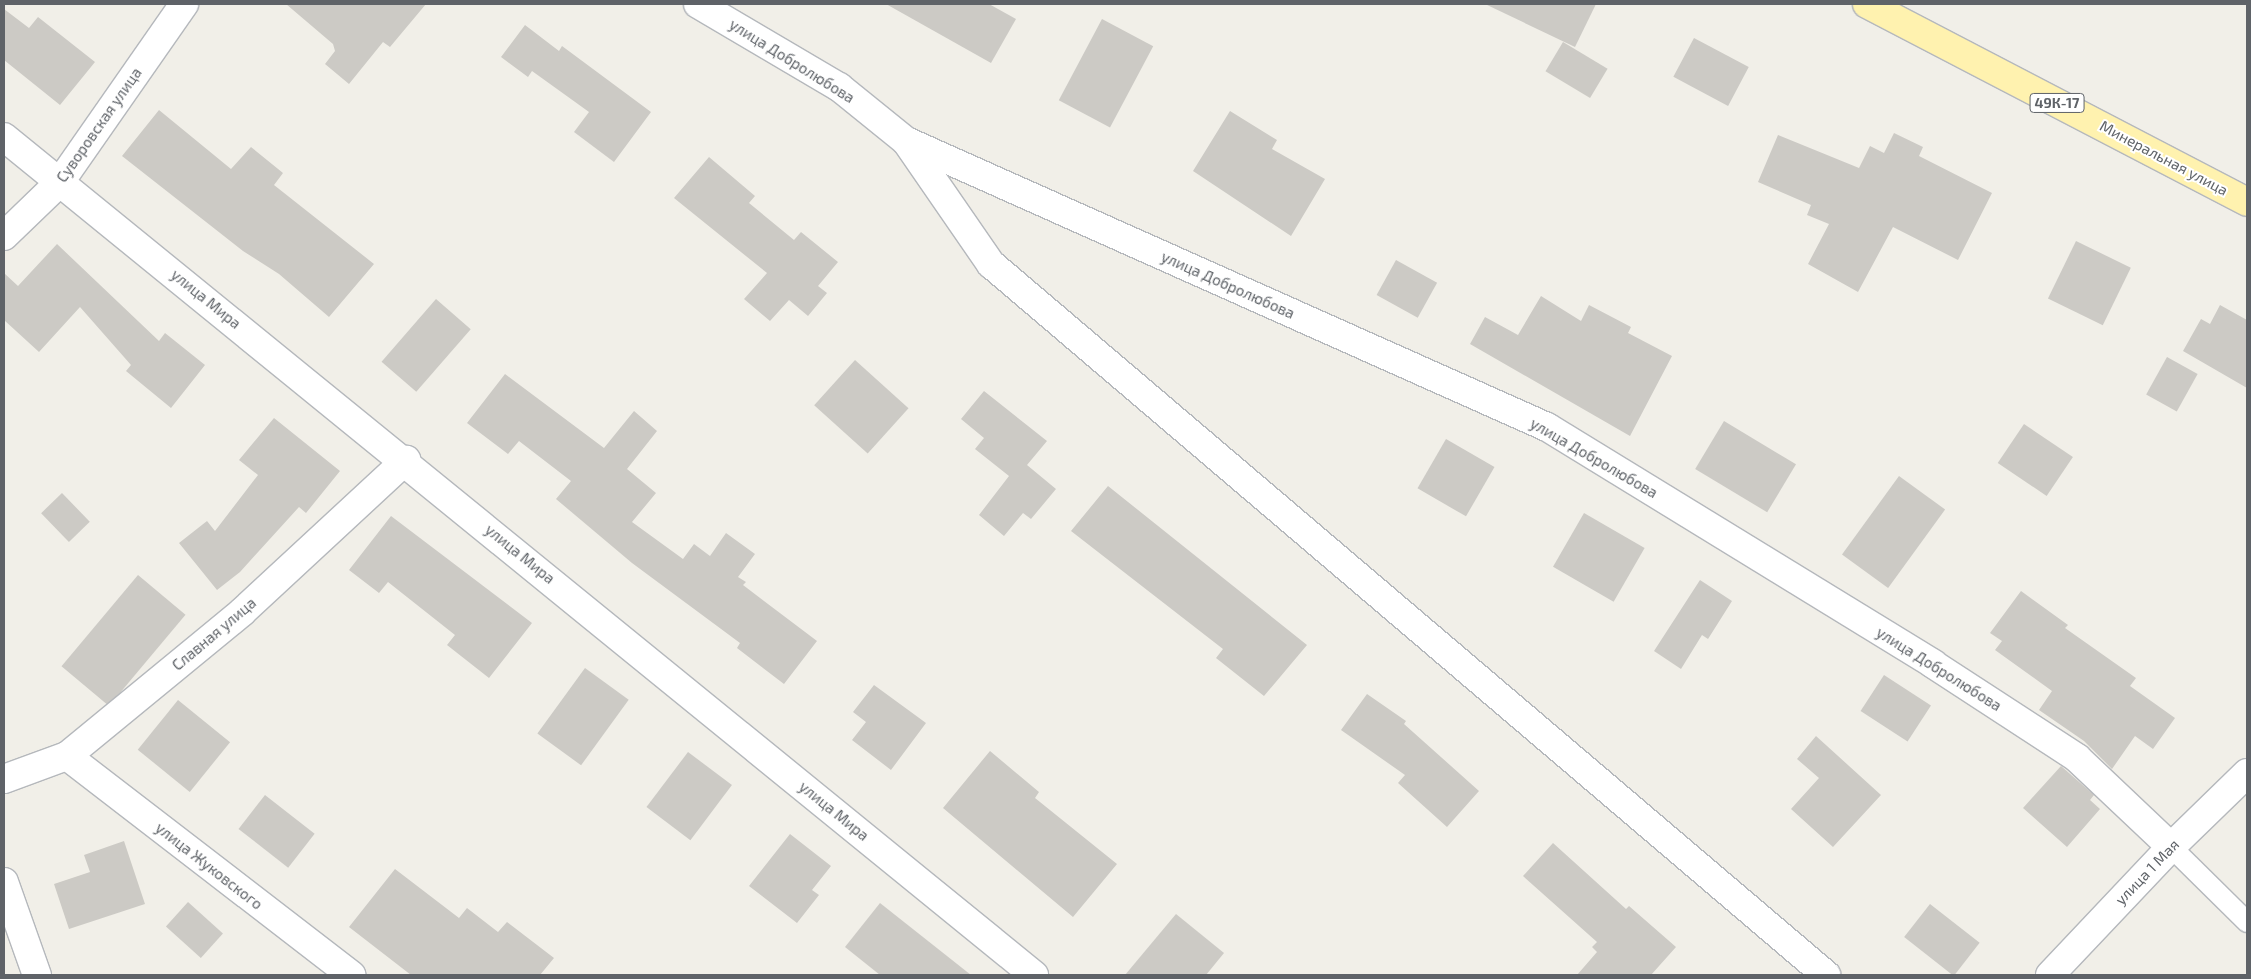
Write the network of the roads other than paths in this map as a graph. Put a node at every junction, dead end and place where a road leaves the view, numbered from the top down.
1 (184, 4) edge
2 (698, 4) edge
3 (1867, 4) edge
4 (4, 137) edge
5 (906, 140) junction
6 (60, 182) junction
7 (2247, 202) edge
8 (4, 236) edge
9 (406, 460) junction
10 (67, 756) junction
11 (2247, 773) edge
12 (4, 779) edge
13 (2171, 846) junction
14 (4, 882) edge
15 (2247, 922) edge
16 (37, 975) edge
17 (351, 975) edge
18 (1034, 975) edge
19 (1826, 975) edge
20 (2050, 975) edge

1 - 6 street, Суворовская улица
2 - 5 street, улица Добролюбова
3 - 7 main road, Минеральная улица / 49К-17
4 - 6 street, улица Мира
5 - 13 street, улица Добролюбова
5 - 19 street, улица Добролюбова
6 - 8 street, Суворовская улица
6 - 9 street, улица Мира
9 - 10 street, Славная улица
9 - 18 street, улица Мира
10 - 12 street, Славная улица
10 - 17 street, улица Жуковского
11 - 13 street, улица 1 Мая
13 - 15 lane
13 - 20 street, улица 1 Мая
14 - 16 street

